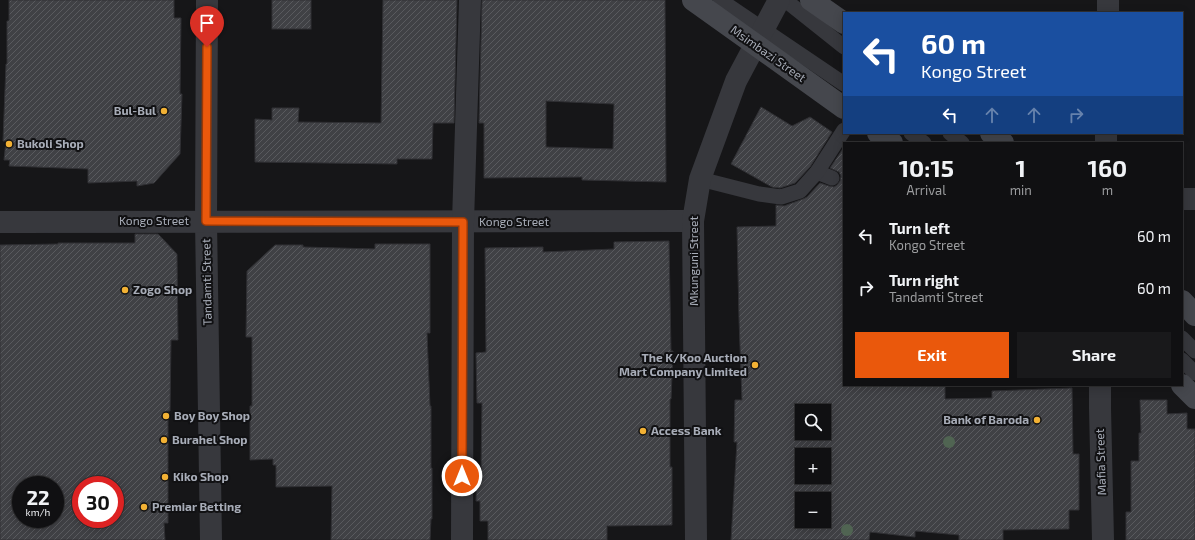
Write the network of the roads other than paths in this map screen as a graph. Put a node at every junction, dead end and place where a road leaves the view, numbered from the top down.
1 (207, 0) edge
2 (470, 0) edge
3 (693, 0) edge
4 (720, 0) edge
5 (779, 0) edge
6 (785, 0) edge
7 (811, 0) edge
8 (1108, 0) edge
9 (1108, 12) edge
10 (843, 22) edge
11 (758, 37) junction
12 (843, 47) edge
13 (843, 83) edge
14 (843, 107) edge
15 (843, 132) edge
16 (879, 134) edge
17 (912, 134) edge
18 (951, 134) edge
19 (992, 134) edge
20 (891, 142) edge
21 (923, 142) edge
22 (961, 142) edge
23 (1002, 142) edge
24 (818, 172) junction
25 (832, 178) dead end
26 (700, 179) junction
27 (1183, 199) edge
28 (1195, 199) edge
29 (206, 221) junction
30 (693, 221) junction
31 (0, 222) edge
32 (463, 222) junction
33 (1183, 302) edge
34 (1195, 315) edge
35 (1183, 339) edge
36 (1195, 351) edge
37 (1183, 361) edge
38 (1195, 373) edge
39 (1100, 386) edge
40 (1183, 386) edge
41 (1195, 398) edge
42 (211, 540) edge
43 (462, 540) edge
44 (696, 540) edge
45 (1103, 540) edge

1 - 29 street, Tandamti Street
2 - 32 street
3 - 11 street, Msimbazi Street
4 - 11 lane
5 - 11 street, Mkunguni Street
6 - 12 lane
7 - 10 street
8 - 9 street
11 - 13 lane
11 - 14 street, Msimbazi Street
11 - 26 street, Mkunguni Street
15 - 24 lane
16 - 20 street
17 - 21 lane
18 - 22 lane
19 - 23 street
24 - 25 lane
24 - 26 lane
26 - 30 street, Mkunguni Street
27 - 28 street
29 - 31 street, Kongo Street
29 - 32 street, Kongo Street
29 - 42 street, Tandamti Street
30 - 32 street, Kongo Street
30 - 44 street, Mkunguni Street
32 - 43 street
33 - 34 street
35 - 36 lane
37 - 38 lane
39 - 45 street, Mafia Street
40 - 41 street

